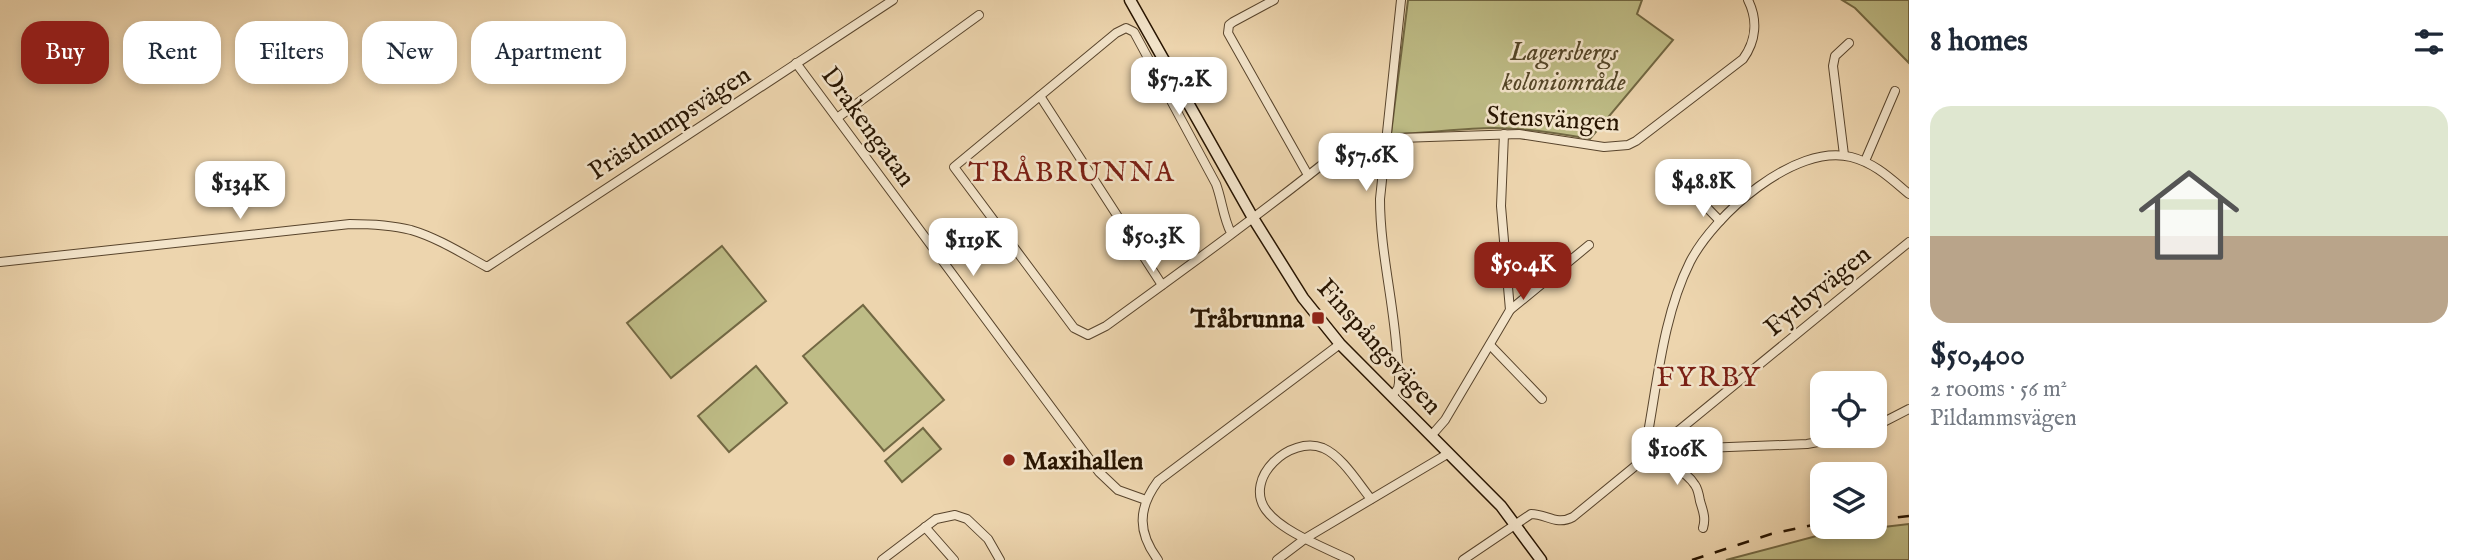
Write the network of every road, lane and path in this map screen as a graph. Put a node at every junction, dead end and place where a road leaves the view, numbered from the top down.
1 (893, 0) edge
2 (1274, 0) edge
3 (1401, 0) edge
4 (1748, 0) edge
5 (1135, 2) edge
6 (979, 15) dead end
7 (1849, 43) dead end
8 (796, 63) junction
9 (1895, 91) dead end
10 (1040, 96) junction
11 (836, 118) junction
12 (1504, 134) junction
13 (1386, 139) junction
14 (1844, 155) junction
15 (1865, 161) junction
16 (1308, 175) junction
17 (1682, 182) dead end
18 (1907, 190) edge
19 (1254, 218) junction
20 (1720, 221) junction
21 (1231, 233) junction
22 (1909, 242) edge
23 (1589, 245) dead end
24 (0, 262) edge
25 (1162, 285) junction
26 (1510, 310) junction
27 (1340, 344) junction
28 (1490, 345) junction
29 (1391, 396) junction
30 (1542, 399) dead end
31 (1909, 409) edge
32 (1887, 420) edge
33 (1431, 436) junction
34 (1810, 443) edge
35 (1653, 450) junction
36 (1449, 453) junction
37 (1371, 499) junction
38 (1146, 500) junction
39 (1516, 523) junction
40 (925, 527) junction
41 (1703, 528) dead end
42 (1306, 538) junction
43 (882, 560) edge
44 (954, 560) edge
45 (1000, 560) edge
46 (1158, 560) edge
47 (1277, 560) edge
48 (1350, 560) edge
49 (1463, 560) edge
50 (1541, 560) edge
51 (1549, 560) edge

1 - 8 street, Prästhumpsvägen
2 - 16 street
3 - 13 street
4 - 12 street, Stensvängen
5 - 19 main road, Finspångsvägen
6 - 11 street
7 - 14 street
8 - 11 street, Drakengatan
8 - 24 street, Prästhumpsvägen
9 - 15 street
10 - 21 street
10 - 25 street
10 - 25 street, Stensvängen
11 - 38 street, Drakengatan
12 - 13 street, Stensvängen
12 - 26 street
13 - 16 street, Stensvängen
13 - 29 street
14 - 15 street
14 - 20 street
15 - 18 street
16 - 19 street, Stensvängen
17 - 20 street
19 - 21 street, Stensvängen
19 - 27 main road, Finspångsvägen
20 - 35 street
21 - 25 street, Stensvängen
22 - 35 street, Fyrbyvägen
23 - 26 street
26 - 28 street
27 - 29 main road, Finspångsvägen
27 - 38 street
28 - 30 street
28 - 33 street
29 - 33 main road, Finspångsvägen
31 - 32 street
33 - 36 main road, Finspångsvägen
34 - 35 street
35 - 39 street, Fyrbyvägen
35 - 41 street
36 - 37 street
36 - 39 main road, Finspångsvägen
37 - 42 street
37 - 42 street
38 - 46 street
39 - 49 street
39 - 50 main road, Finspångsvägen
39 - 51 main road, Finspångsvägen
40 - 43 street
40 - 44 street
40 - 45 street
42 - 47 street
42 - 48 street

